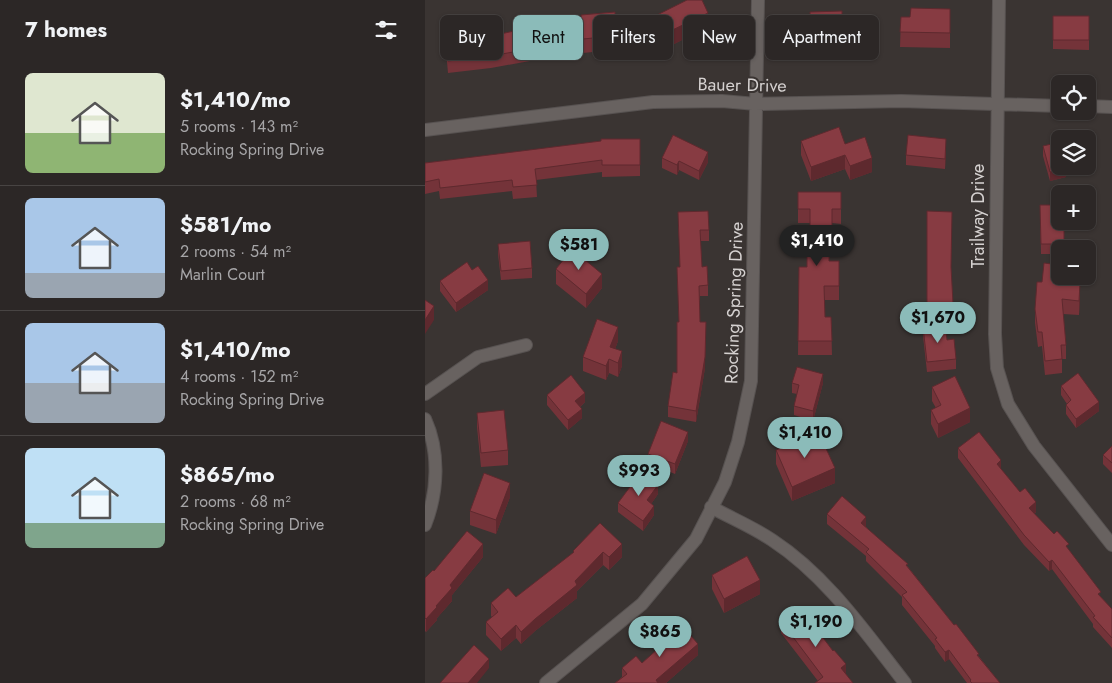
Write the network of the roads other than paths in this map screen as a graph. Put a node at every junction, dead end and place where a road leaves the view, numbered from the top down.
1 (758, 0) edge
2 (999, 0) edge
3 (756, 104) junction
4 (997, 105) junction
5 (1051, 106) edge
6 (1096, 106) edge
7 (1112, 107) edge
8 (425, 130) edge
9 (526, 345) dead end
10 (425, 394) edge
11 (425, 419) edge
12 (711, 507) junction
13 (425, 525) edge
14 (1112, 545) edge
15 (547, 683) edge
16 (905, 683) edge

1 - 3 street, Rocking Spring Drive
2 - 4 street, Trailway Drive
3 - 4 street, Bauer Drive
3 - 8 street, Bauer Drive
3 - 12 street, Rocking Spring Drive
4 - 5 street, Bauer Drive
4 - 14 street, Trailway Drive
6 - 7 street
9 - 10 street
11 - 13 street
12 - 15 street, Rocking Spring Drive
12 - 16 street

